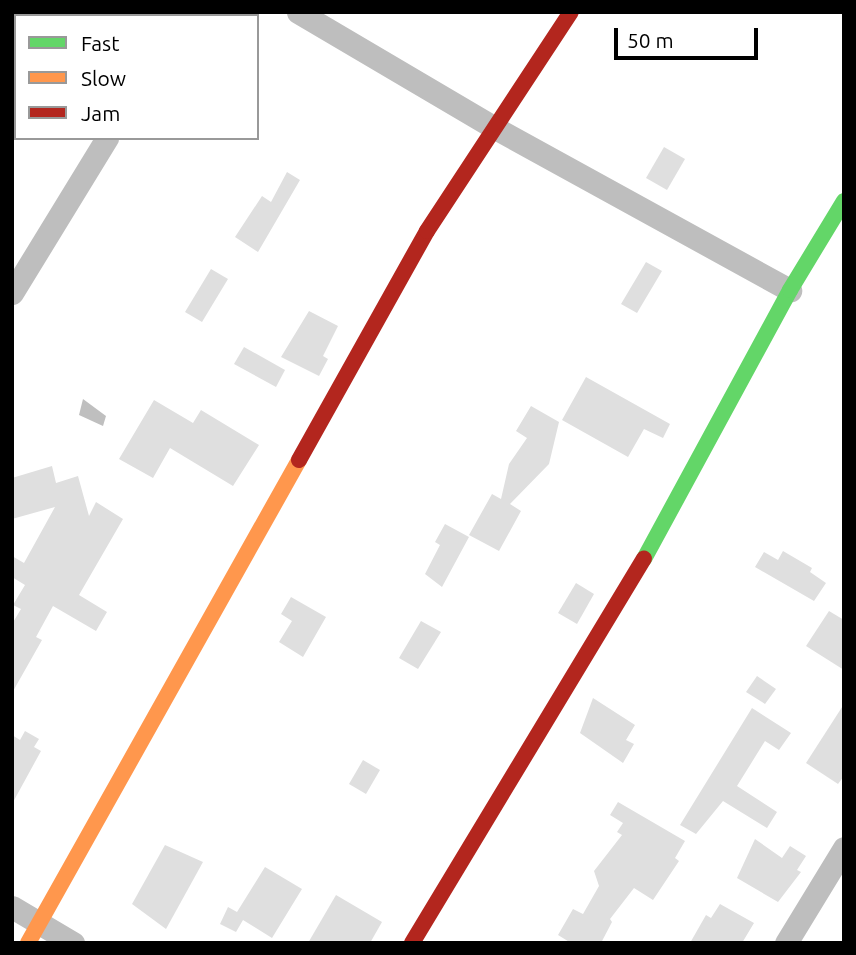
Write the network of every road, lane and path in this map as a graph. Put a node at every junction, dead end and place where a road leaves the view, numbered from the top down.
1 (298, 12) edge
2 (571, 12) edge
3 (495, 128) junction
4 (106, 140) edge
5 (844, 201) edge
6 (790, 289) junction
7 (12, 293) edge
8 (844, 848) edge
9 (12, 907) edge
10 (34, 933) edge
11 (73, 943) edge
12 (412, 943) edge
13 (786, 943) edge

1 - 3 street
2 - 3 street
3 - 6 street
3 - 10 street
4 - 7 street
5 - 6 street
6 - 12 street
8 - 13 street
9 - 10 street
10 - 11 street

